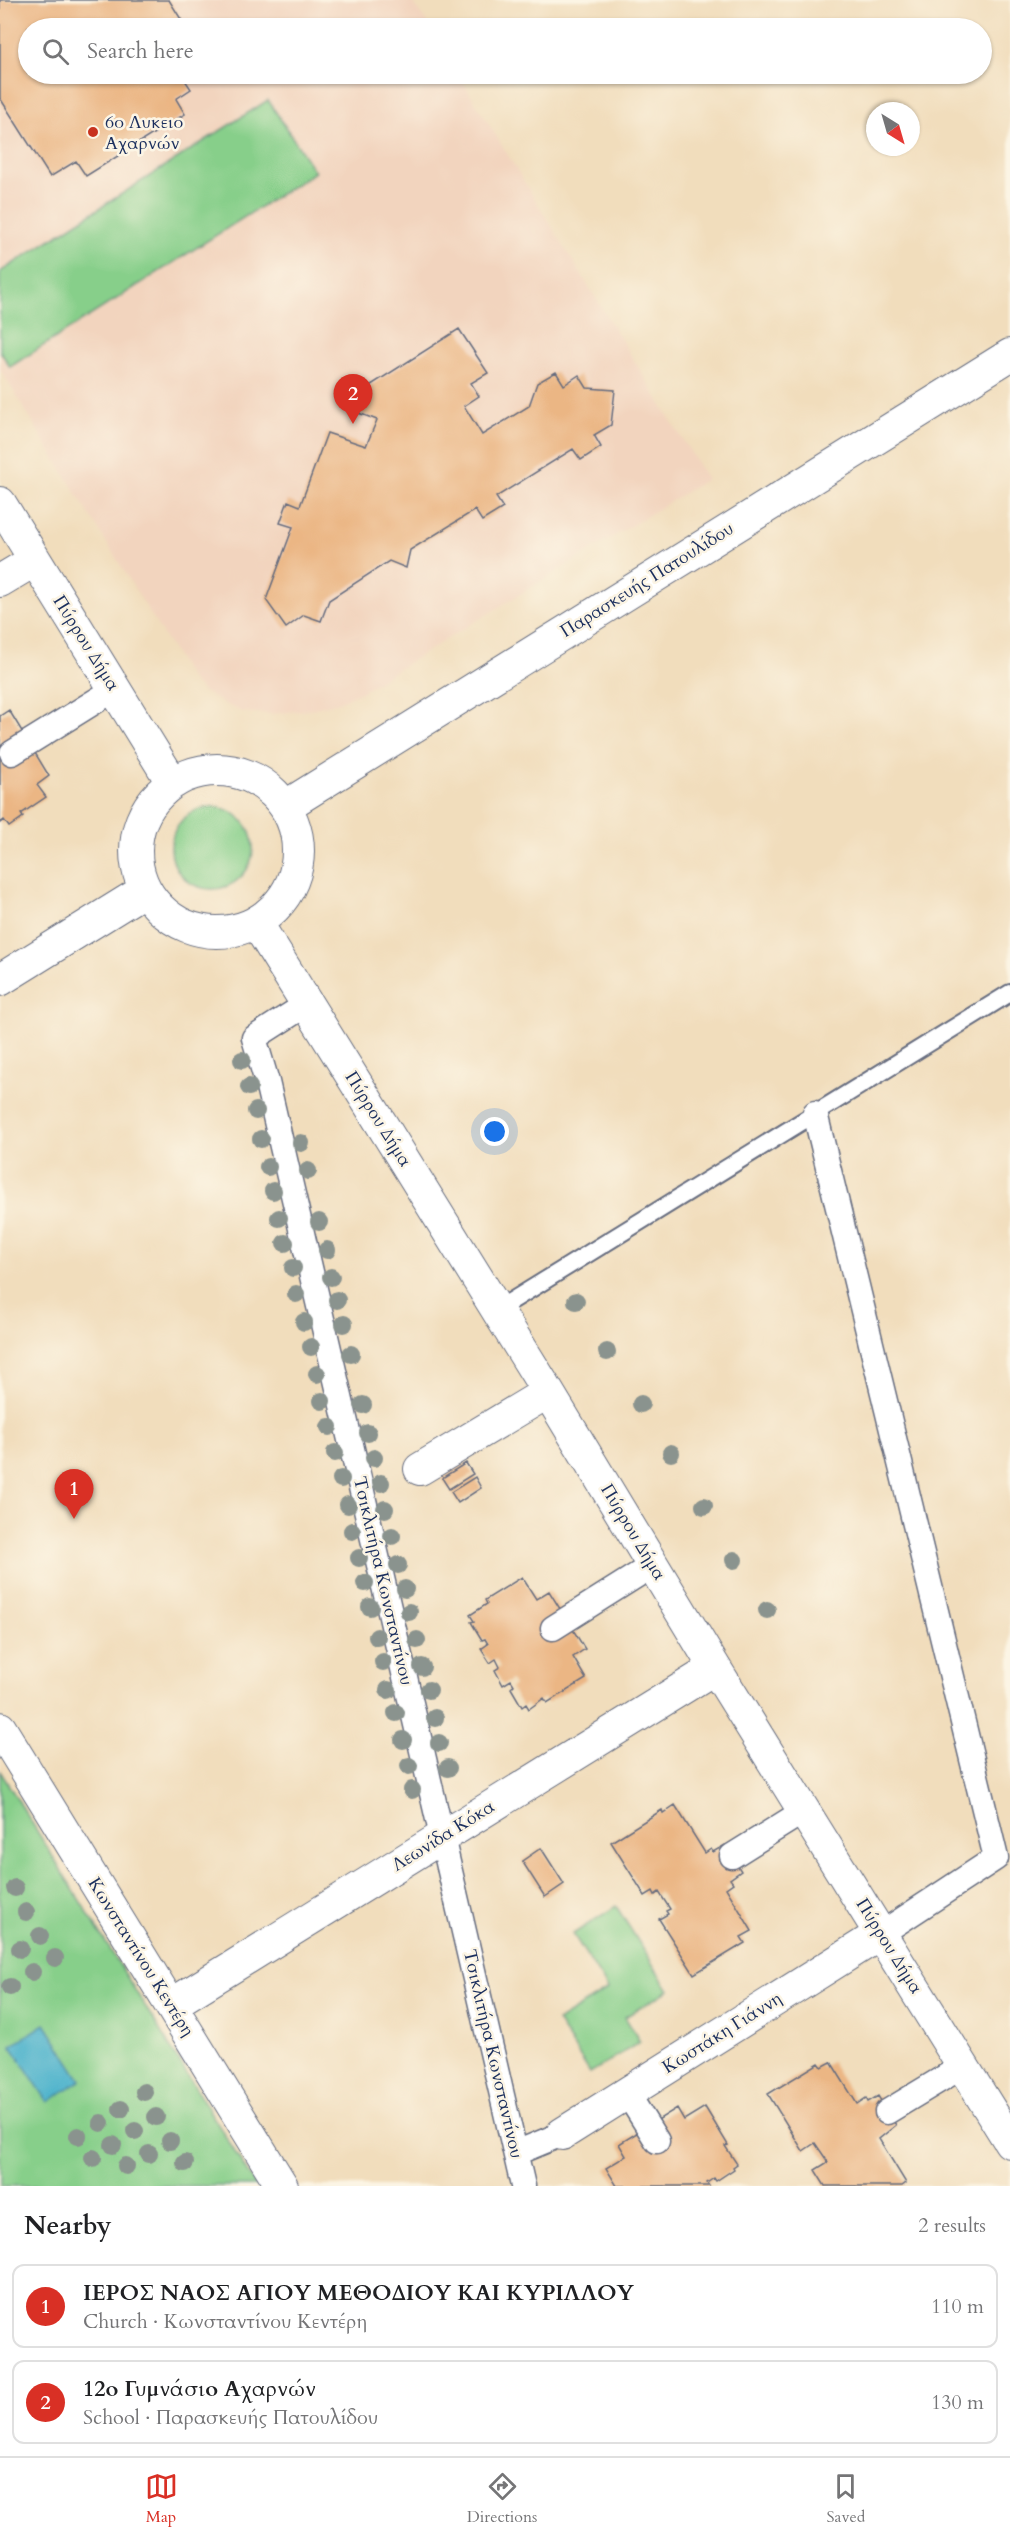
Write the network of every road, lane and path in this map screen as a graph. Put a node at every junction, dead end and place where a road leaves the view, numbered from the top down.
1 (1010, 355) edge
2 (0, 503) edge
3 (35, 560) junction
4 (0, 581) edge
5 (115, 690) junction
6 (12, 753) dead end
7 (172, 782) junction
8 (286, 806) junction
9 (145, 890) junction
10 (256, 922) junction
11 (0, 980) edge
12 (1010, 993) edge
13 (307, 1004) junction
14 (815, 1113) junction
15 (497, 1310) junction
16 (549, 1392) junction
17 (420, 1469) dead end
18 (652, 1565) junction
19 (553, 1628) dead end
20 (715, 1668) junction
21 (0, 1730) edge
22 (804, 1811) junction
23 (442, 1837) junction
24 (732, 1856) dead end
25 (882, 1933) junction
26 (171, 2005) junction
27 (963, 2066) junction
28 (627, 2093) junction
29 (887, 2112) dead end
30 (562, 2134) joint
31 (657, 2141) dead end
32 (1010, 2142) edge
33 (516, 2153) junction
34 (282, 2186) edge
35 (523, 2186) edge

1 - 8 street, Παρασκευής Πατουλίδου
2 - 3 street, Πύρρου Δήμα
3 - 4 street
3 - 5 street, Πύρρου Δήμα
5 - 6 street
5 - 7 street, Πύρρου Δήμα
7 - 8 street
7 - 9 street
8 - 10 street
9 - 10 street
9 - 11 street
10 - 13 street, Πύρρου Δήμα
12 - 14 lane
13 - 15 street, Πύρρου Δήμα
13 - 23 street, Τσικλιτήρα Κωνσταντίνου
14 - 15 lane
14 - 25 street
15 - 16 street, Πύρρου Δήμα
16 - 17 street
16 - 18 street, Πύρρου Δήμα
18 - 19 street
18 - 20 street, Πύρρου Δήμα
20 - 22 street, Πύρρου Δήμα
20 - 23 street, Λεωνίδα Κόκα
21 - 26 street, Κωνσταντίνου Κεντέρη
22 - 24 street
22 - 25 street, Πύρρου Δήμα
23 - 26 street, Λεωνίδα Κόκα
23 - 33 street, Τσικλιτήρα Κωνσταντίνου
25 - 27 street, Πύρρου Δήμα
25 - 28 street, Κωστάκη Γιάννη
26 - 34 street, Κωνσταντίνου Κεντέρη
27 - 29 street
27 - 32 street, Πύρρου Δήμα
28 - 30 street, Κωστάκη Γιάννη
28 - 31 street
30 - 33 street
33 - 35 street, Τσικλιτήρα Κωνσταντίνου

